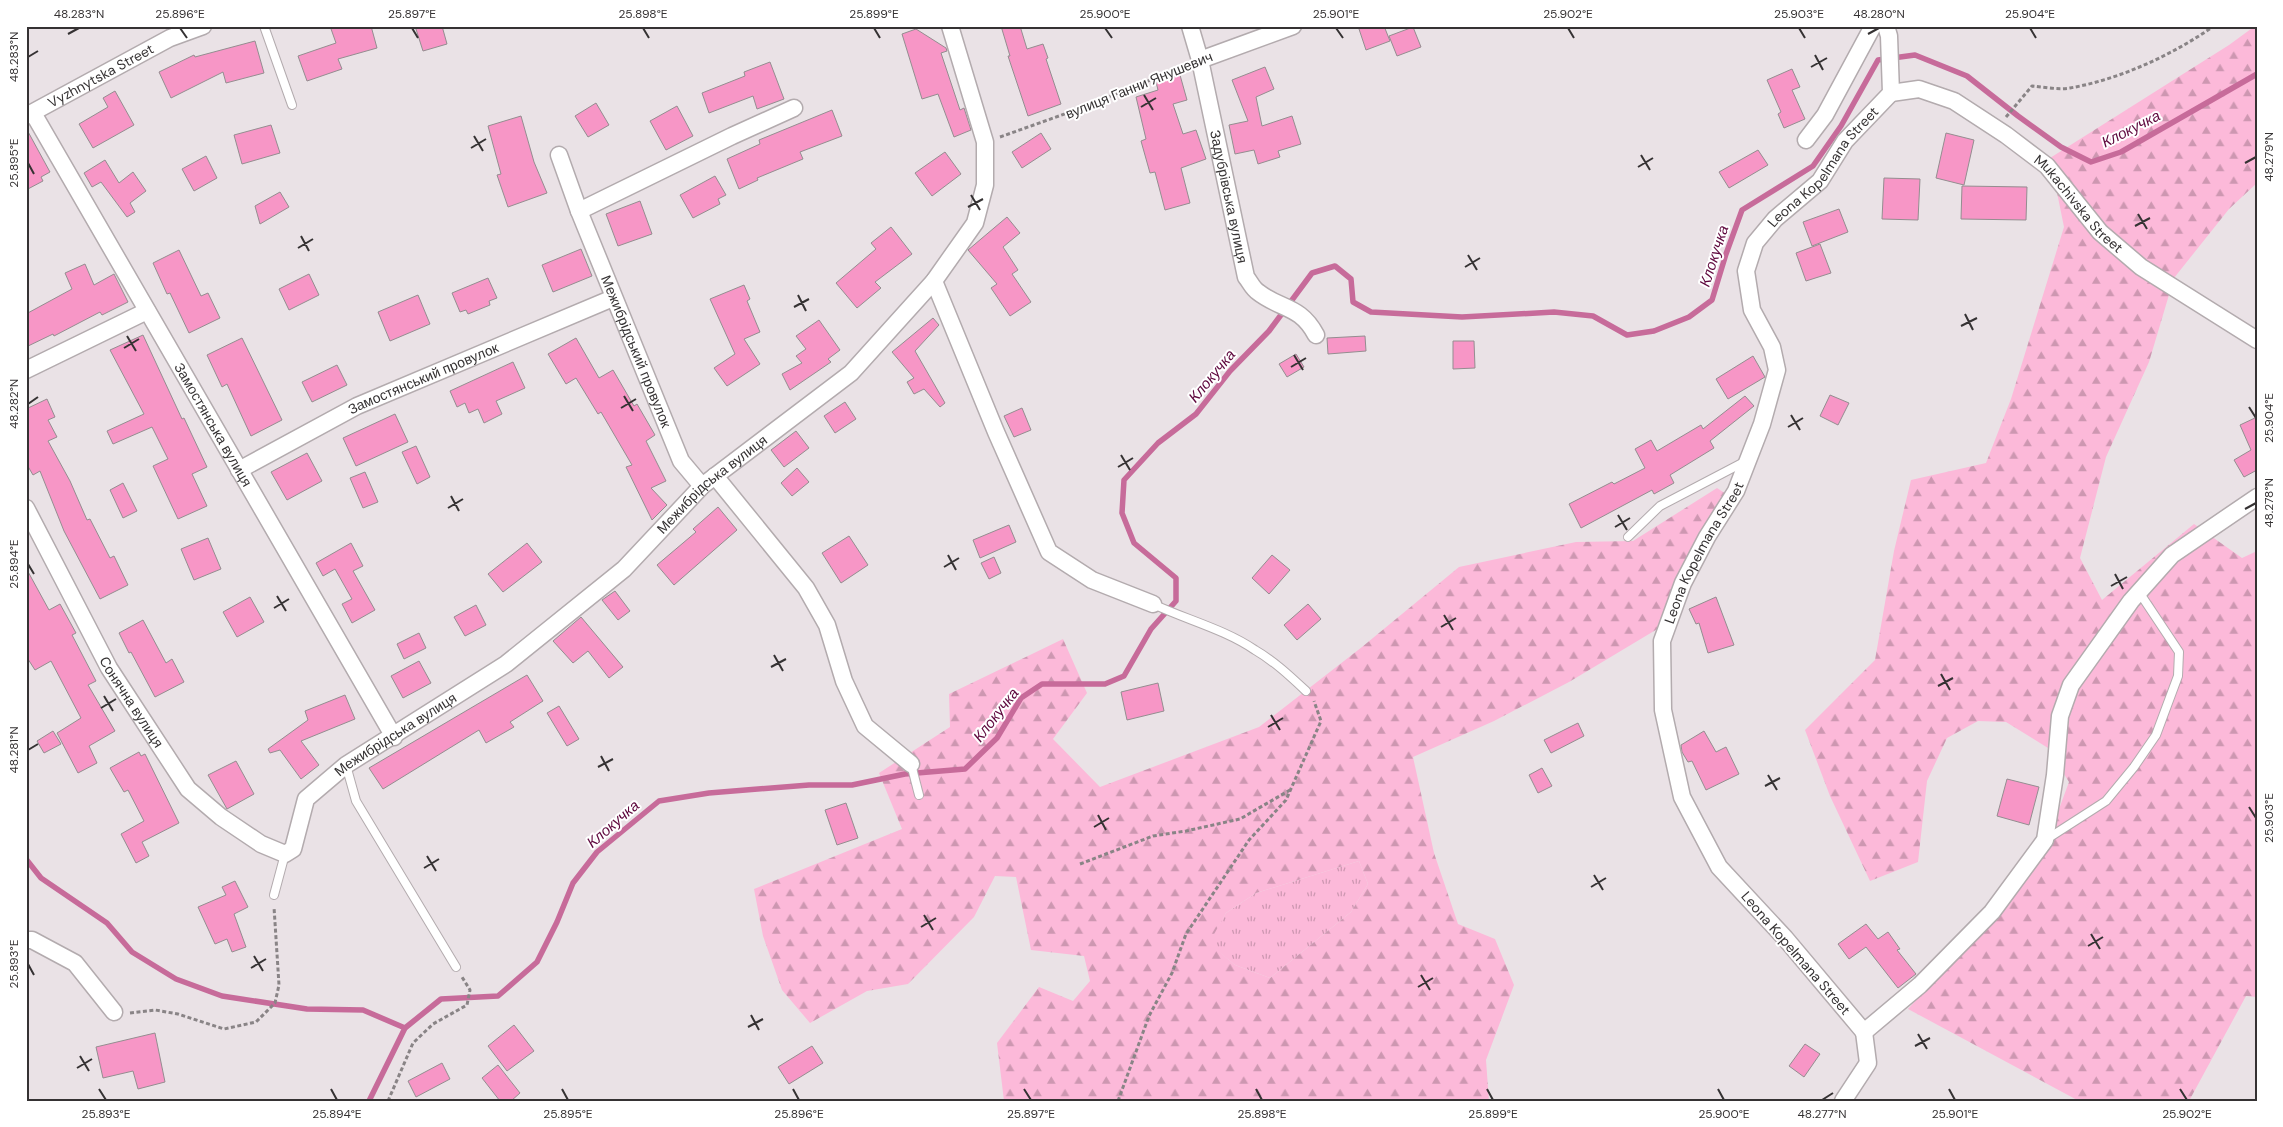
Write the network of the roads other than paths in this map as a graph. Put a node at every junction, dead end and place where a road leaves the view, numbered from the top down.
1 (203, 26) edge
2 (264, 26) edge
3 (950, 26) edge
4 (1190, 26) edge
5 (1292, 26) edge
6 (1873, 26) edge
7 (1887, 31) edge
8 (170, 32) edge
9 (1200, 60) junction
10 (1891, 93) junction
11 (292, 105) dead end
12 (794, 108) dead end
13 (30, 115) edge
14 (1806, 140) dead end
15 (559, 154) dead end
16 (579, 211) junction
17 (934, 281) junction
18 (613, 298) junction
19 (147, 311) junction
20 (1316, 335) dead end
21 (2257, 340) edge
22 (26, 370) edge
23 (1748, 460) junction
24 (240, 470) junction
25 (709, 481) junction
26 (2257, 497) edge
27 (26, 508) edge
28 (1628, 537) dead end
29 (2139, 592) junction
30 (1153, 604) joint
31 (1306, 691) road end
32 (394, 737) junction
33 (911, 764) joint
34 (346, 765) junction
35 (919, 795) dead end
36 (2045, 840) junction
37 (285, 854) junction
38 (274, 895) road end
39 (26, 940) edge
40 (456, 967) dead end
41 (114, 1012) road end
42 (1864, 1032) junction
43 (1843, 1101) edge

1 - 8 street, Vyzhnytska Street
2 - 11 lane
3 - 17 street, Межибрідська вулиця
4 - 9 street, Задубрівська вулиця
5 - 9 street, вулиця Ганни Янушевич
6 - 14 street
7 - 10 street
8 - 13 street, Vyzhnytska Street
9 - 20 street, Задубрівська вулиця
10 - 21 street, Mukachivska Street
10 - 23 street, Leona Kopelmana Street
12 - 16 street
13 - 19 street, Замостянська вулиця
15 - 16 street, Межибрідський провулок
16 - 18 street, Межибрідський провулок
17 - 25 street, Межибрідська вулиця
17 - 30 street
18 - 24 street, Замостянський провулок
18 - 25 street, Межибрідський провулок
19 - 22 street
19 - 24 street, Замостянська вулиця
23 - 28 lane
23 - 42 street, Leona Kopelmana Street
24 - 32 street, Замостянська вулиця
25 - 32 street, Межибрідська вулиця
25 - 33 street, Межибрідський провулок
26 - 29 street
27 - 37 street, Сонячна вулиця
29 - 36 street
29 - 36 lane
30 - 31 lane
32 - 34 street, Межибрідська вулиця
33 - 35 lane
34 - 37 street, Межибрідська вулиця
34 - 40 lane
36 - 42 street
37 - 38 lane
39 - 41 street
42 - 43 street

